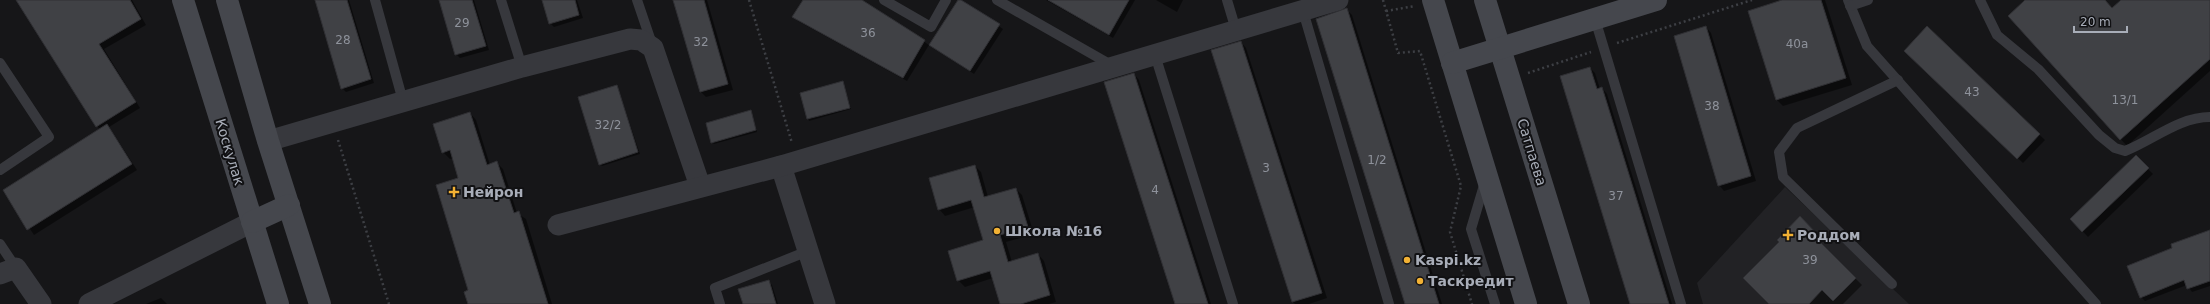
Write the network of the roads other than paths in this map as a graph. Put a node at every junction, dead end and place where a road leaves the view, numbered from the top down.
1 (183, 0) edge
2 (227, 0) edge
3 (375, 0) edge
4 (501, 0) edge
5 (637, 0) edge
6 (884, 0) edge
7 (946, 0) edge
8 (996, 0) edge
9 (1227, 0) edge
10 (1338, 0) edge
11 (1433, 0) edge
12 (1484, 0) edge
13 (1656, 0) edge
14 (1868, 0) edge
15 (1980, 0) edge
16 (1849, 3) edge
17 (1303, 11) junction
18 (1595, 19) junction
19 (1236, 30) junction
20 (653, 48) junction
21 (1500, 49) junction
22 (1155, 54) junction
23 (0, 63) edge
24 (1452, 63) junction
25 (1115, 66) junction
26 (522, 68) junction
27 (1898, 80) junction
28 (403, 101) junction
29 (2210, 117) edge
30 (268, 141) junction
31 (789, 163) junction
32 (0, 170) edge
33 (1487, 175) junction
34 (700, 186) junction
35 (289, 205) junction
36 (252, 222) junction
37 (558, 225) dead end
38 (0, 244) edge
39 (808, 251) junction
40 (8, 271) edge
41 (1892, 284) dead end
42 (41, 304) edge
43 (89, 304) edge
44 (278, 304) edge
45 (320, 304) edge
46 (720, 304) edge
47 (825, 304) edge
48 (1233, 304) edge
49 (1389, 304) edge
50 (1495, 304) edge
51 (1526, 304) edge
52 (1579, 304) edge
53 (1681, 304) edge
54 (2096, 304) edge

1 - 36 street, Коскулак
2 - 30 street
3 - 28 lane
4 - 26 lane
5 - 20 lane
6 - 7 lane
8 - 25 lane
9 - 19 lane
10 - 17 street
11 - 24 street
12 - 21 street, Сатпаева
13 - 18 street
14 - 16 lane
15 - 29 lane
16 - 27 lane
17 - 19 street
17 - 49 lane
18 - 21 street
18 - 53 lane
19 - 22 street
20 - 26 street
20 - 34 street
21 - 24 street
21 - 52 street, Сатпаева
22 - 25 street
22 - 48 lane
23 - 32 lane
24 - 33 street
25 - 31 street
26 - 28 street
27 - 41 lane
27 - 54 lane
28 - 30 street
30 - 35 street
31 - 34 street
31 - 39 street
33 - 50 lane
33 - 51 street
34 - 37 street
35 - 36 street
35 - 45 street
36 - 43 street
36 - 44 street, Коскулак
38 - 40 lane
39 - 46 lane
39 - 47 street
40 - 42 street

